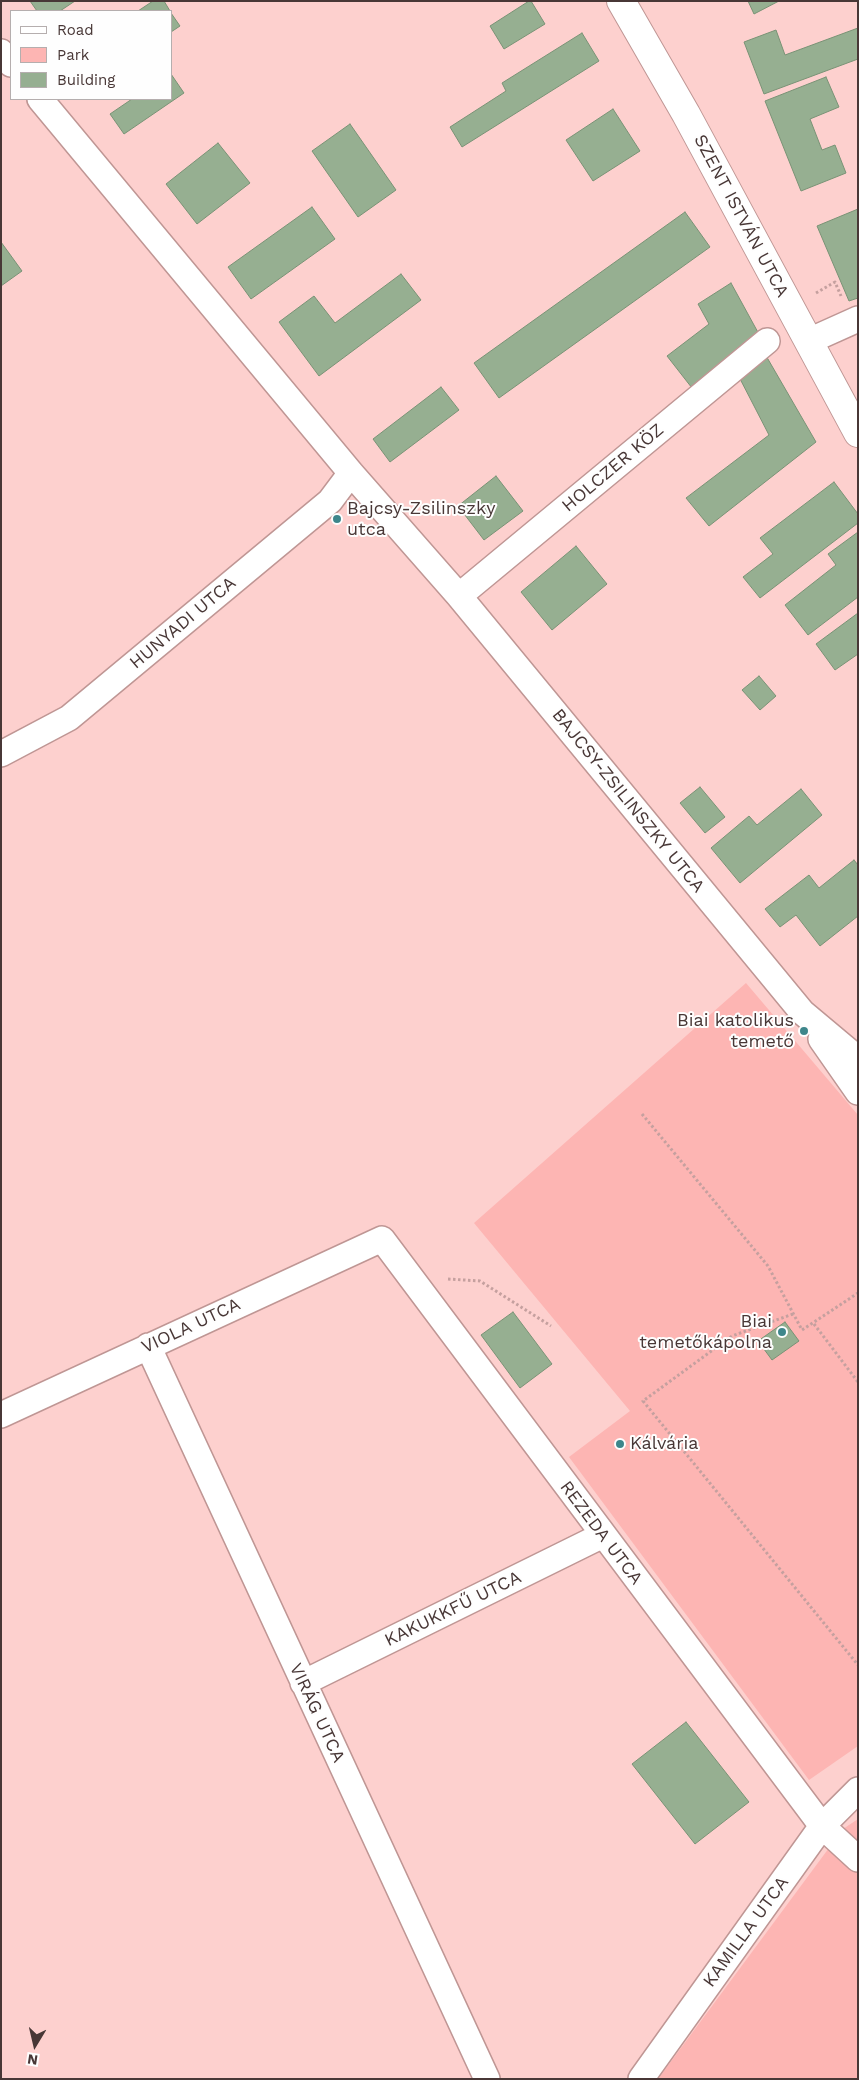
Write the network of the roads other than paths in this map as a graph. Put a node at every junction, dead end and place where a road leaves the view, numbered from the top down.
1 (621, 1) edge
2 (1, 52) edge
3 (10, 63) edge
4 (41, 100) edge
5 (858, 319) edge
6 (767, 341) dead end
7 (809, 341) junction
8 (858, 432) edge
9 (351, 473) junction
10 (460, 596) junction
11 (1, 754) edge
12 (802, 1012) junction
13 (858, 1059) edge
14 (858, 1092) edge
15 (382, 1239) joint
16 (148, 1346) junction
17 (1, 1415) edge
18 (603, 1535) junction
19 (303, 1683) junction
20 (858, 1790) edge
21 (822, 1826) junction
22 (858, 1859) edge
23 (487, 2079) edge
24 (641, 2079) edge

1 - 7 main road, SZENT ISTVÁN UTCA
2 - 3 street
4 - 9 street, BAJCSY-ZSILINSZKY UTCA
5 - 7 street
6 - 10 street, HOLCZER KÖZ
7 - 8 main road, SZENT ISTVÁN UTCA
9 - 10 street, BAJCSY-ZSILINSZKY UTCA
9 - 11 street, HUNYADI UTCA
10 - 12 street, BAJCSY-ZSILINSZKY UTCA
12 - 13 street, BAJCSY-ZSILINSZKY UTCA
12 - 14 street
15 - 16 street, VIOLA UTCA
15 - 18 street, REZEDA UTCA
16 - 17 street, VIOLA UTCA
16 - 19 street, VIRÁG UTCA
18 - 19 street, KAKUKKFŰ UTCA
18 - 21 street, REZEDA UTCA
19 - 23 street, VIRÁG UTCA
20 - 21 street, KAMILLA UTCA
21 - 22 street, REZEDA UTCA
21 - 24 street, KAMILLA UTCA

